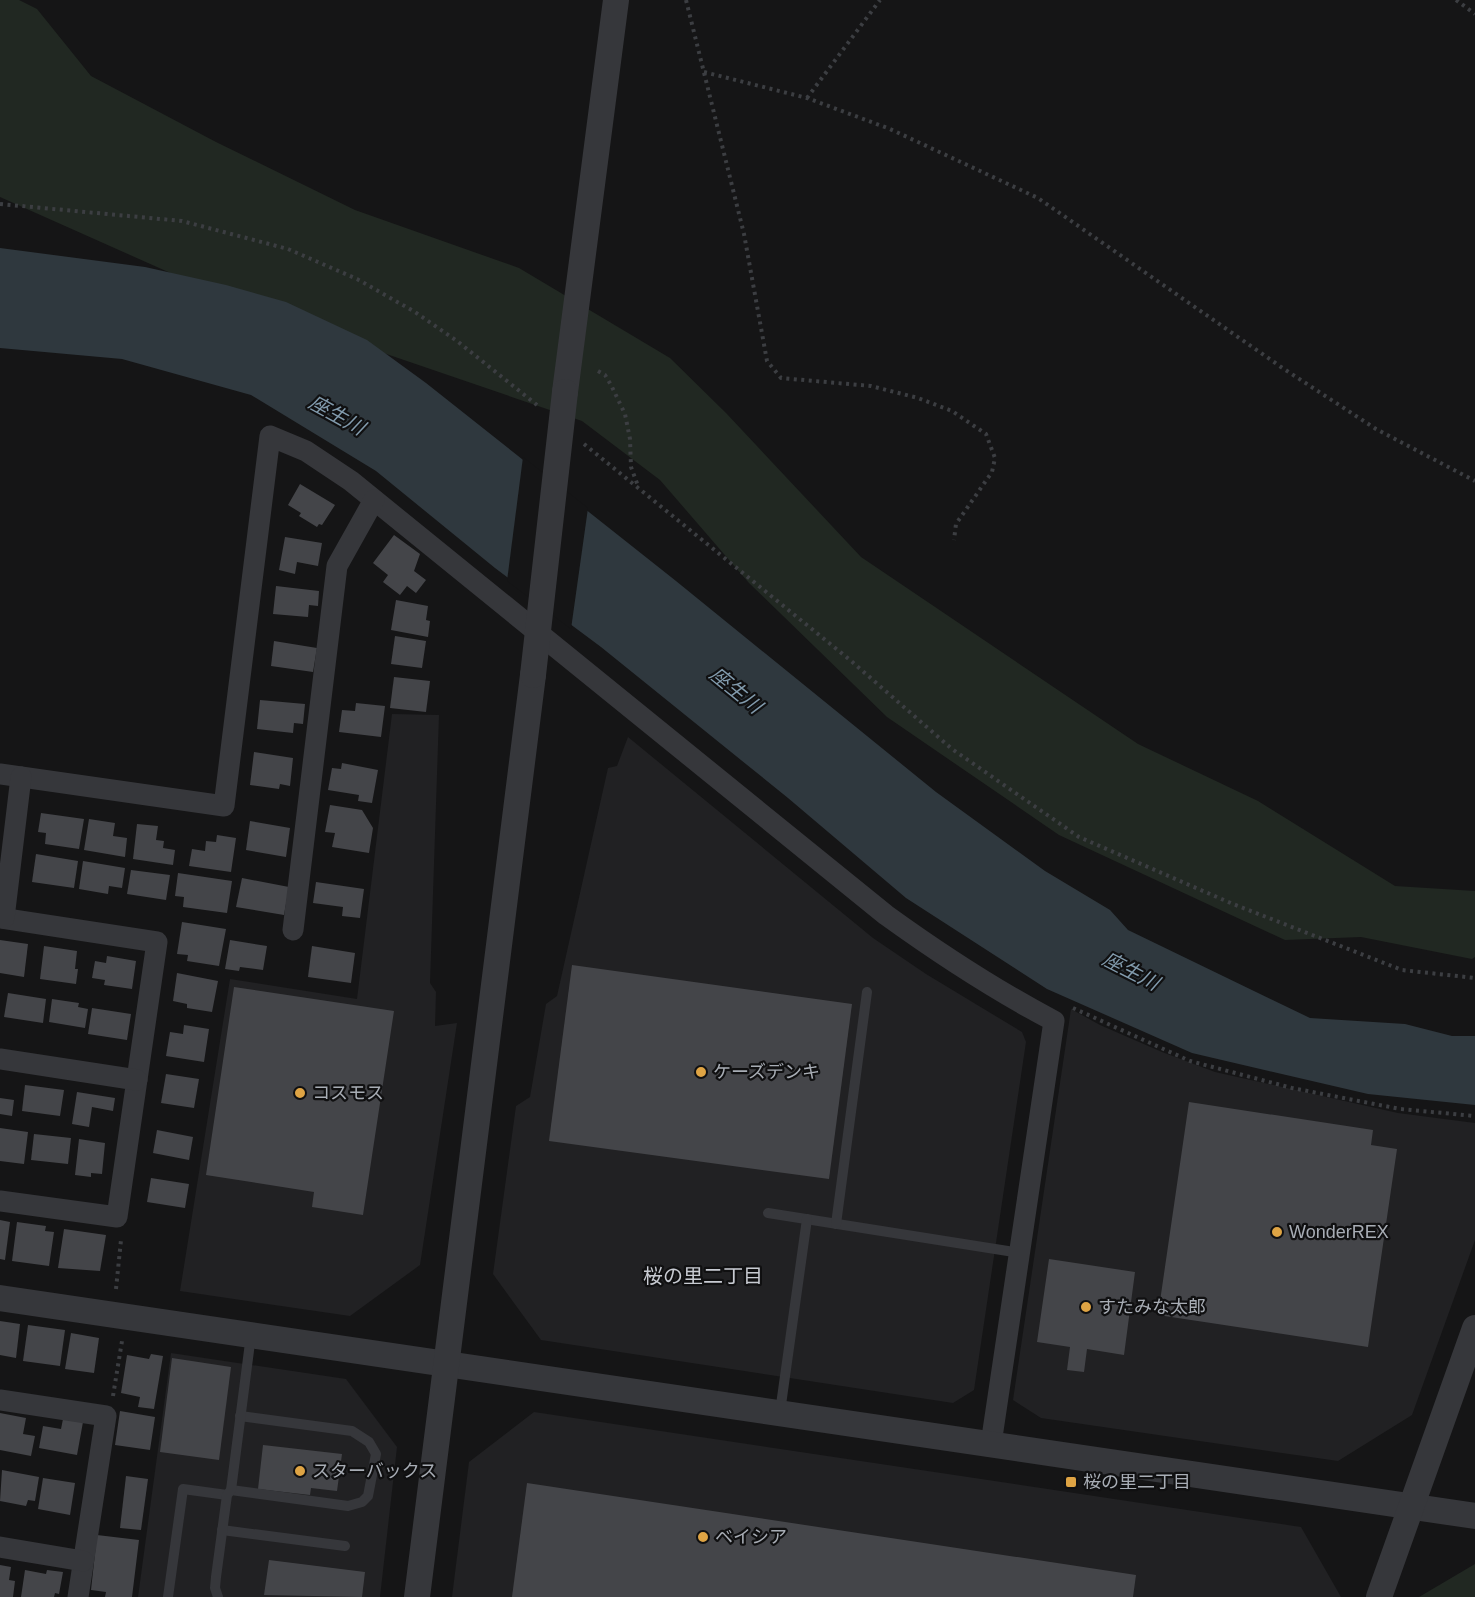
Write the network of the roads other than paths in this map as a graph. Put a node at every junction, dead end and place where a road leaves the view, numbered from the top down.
1 (616, 0) edge
2 (374, 500) junction
3 (0, 774) edge
4 (21, 777) junction
5 (2, 918) edge
6 (293, 930) dead end
7 (867, 992) dead end
8 (0, 1059) edge
9 (137, 1080) junction
10 (0, 1201) edge
11 (768, 1213) dead end
12 (807, 1219) junction
13 (836, 1224) junction
14 (1020, 1253) junction
15 (0, 1298) edge
16 (1475, 1328) edge
17 (251, 1335) junction
18 (446, 1362) junction
19 (0, 1400) edge
20 (780, 1413) junction
21 (240, 1416) junction
22 (991, 1444) junction
23 (229, 1492) junction
24 (1411, 1507) junction
25 (1475, 1516) edge
26 (222, 1530) junction
27 (345, 1546) dead end
28 (0, 1547) edge
29 (83, 1561) junction
30 (78, 1597) edge
31 (168, 1597) edge
32 (218, 1597) edge
33 (417, 1597) edge
34 (1379, 1597) edge

1 - 18 street, bridge
2 - 4 street
2 - 6 street
2 - 14 street
3 - 4 street
4 - 5 street
5 - 9 street
7 - 13 lane
8 - 9 street
9 - 10 street
11 - 12 lane
12 - 13 lane
12 - 20 lane
13 - 14 lane
14 - 22 street
15 - 17 street
16 - 24 street
17 - 18 street
17 - 21 lane
18 - 20 street
18 - 33 street
19 - 29 street
20 - 22 street
21 - 23 lane
21 - 23 lane
22 - 24 street
23 - 26 lane
23 - 31 lane
24 - 25 street
24 - 34 street
26 - 27 lane
26 - 32 lane
28 - 29 street
29 - 30 street

